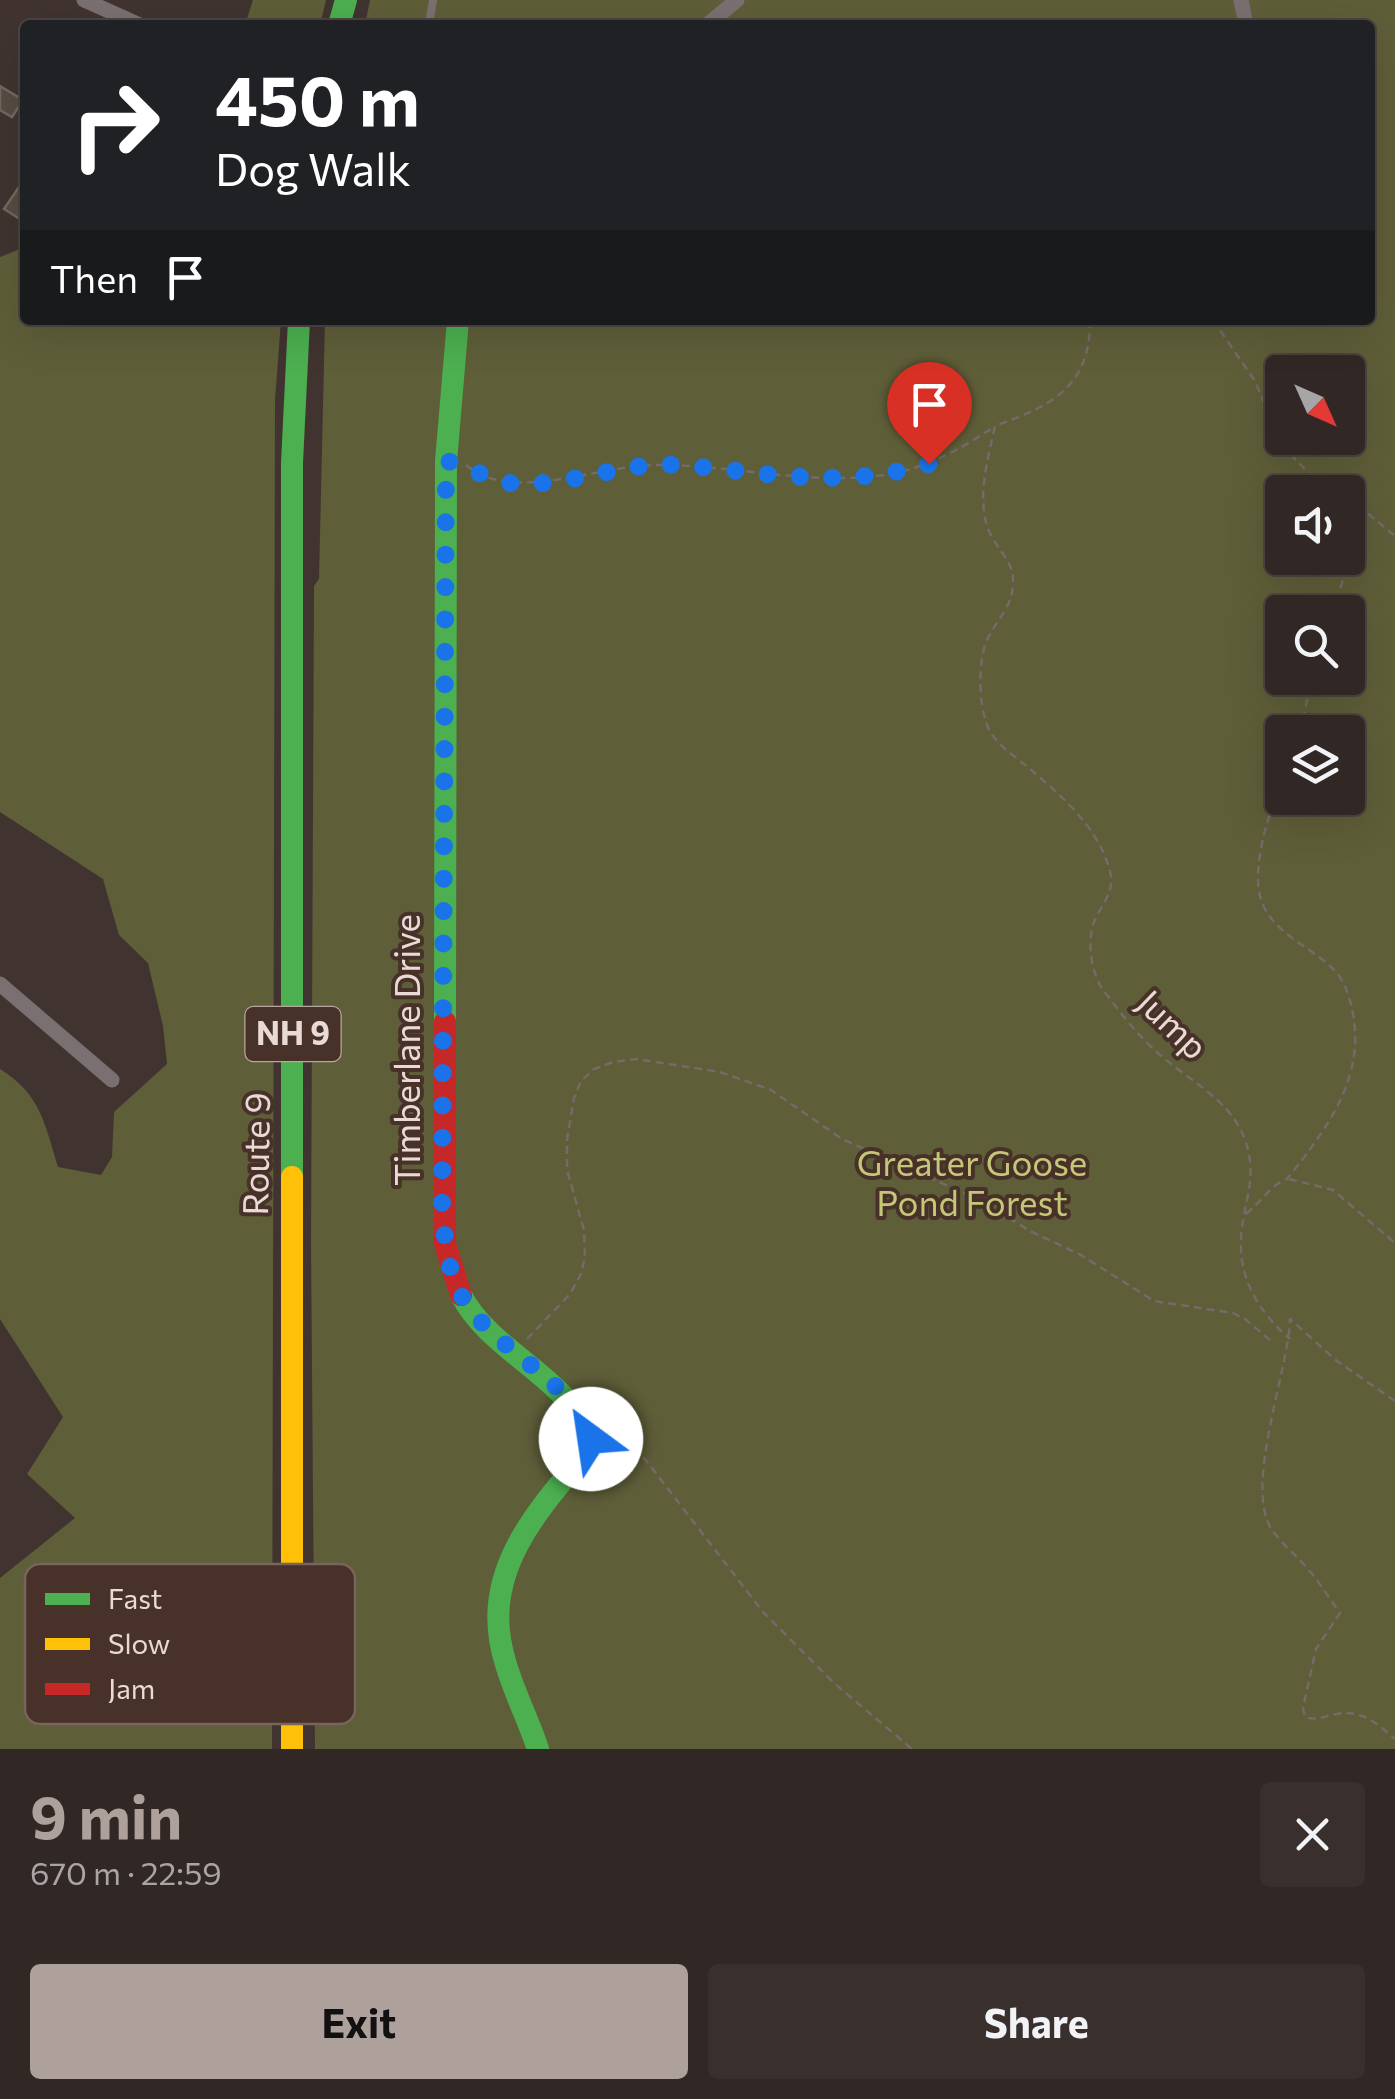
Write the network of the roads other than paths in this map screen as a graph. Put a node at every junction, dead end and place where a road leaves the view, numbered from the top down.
1 (84, 0) edge
2 (737, 0) edge
3 (129, 20) edge
4 (713, 20) edge
5 (299, 325) edge
6 (458, 325) edge
7 (0, 984) edge
8 (112, 1080) dead end
9 (292, 1564) edge
10 (538, 1749) edge

1 - 3 street
2 - 4 street
5 - 9 main road, Route 9 / NH 9
6 - 10 main road, Timberlane Drive
7 - 8 street

